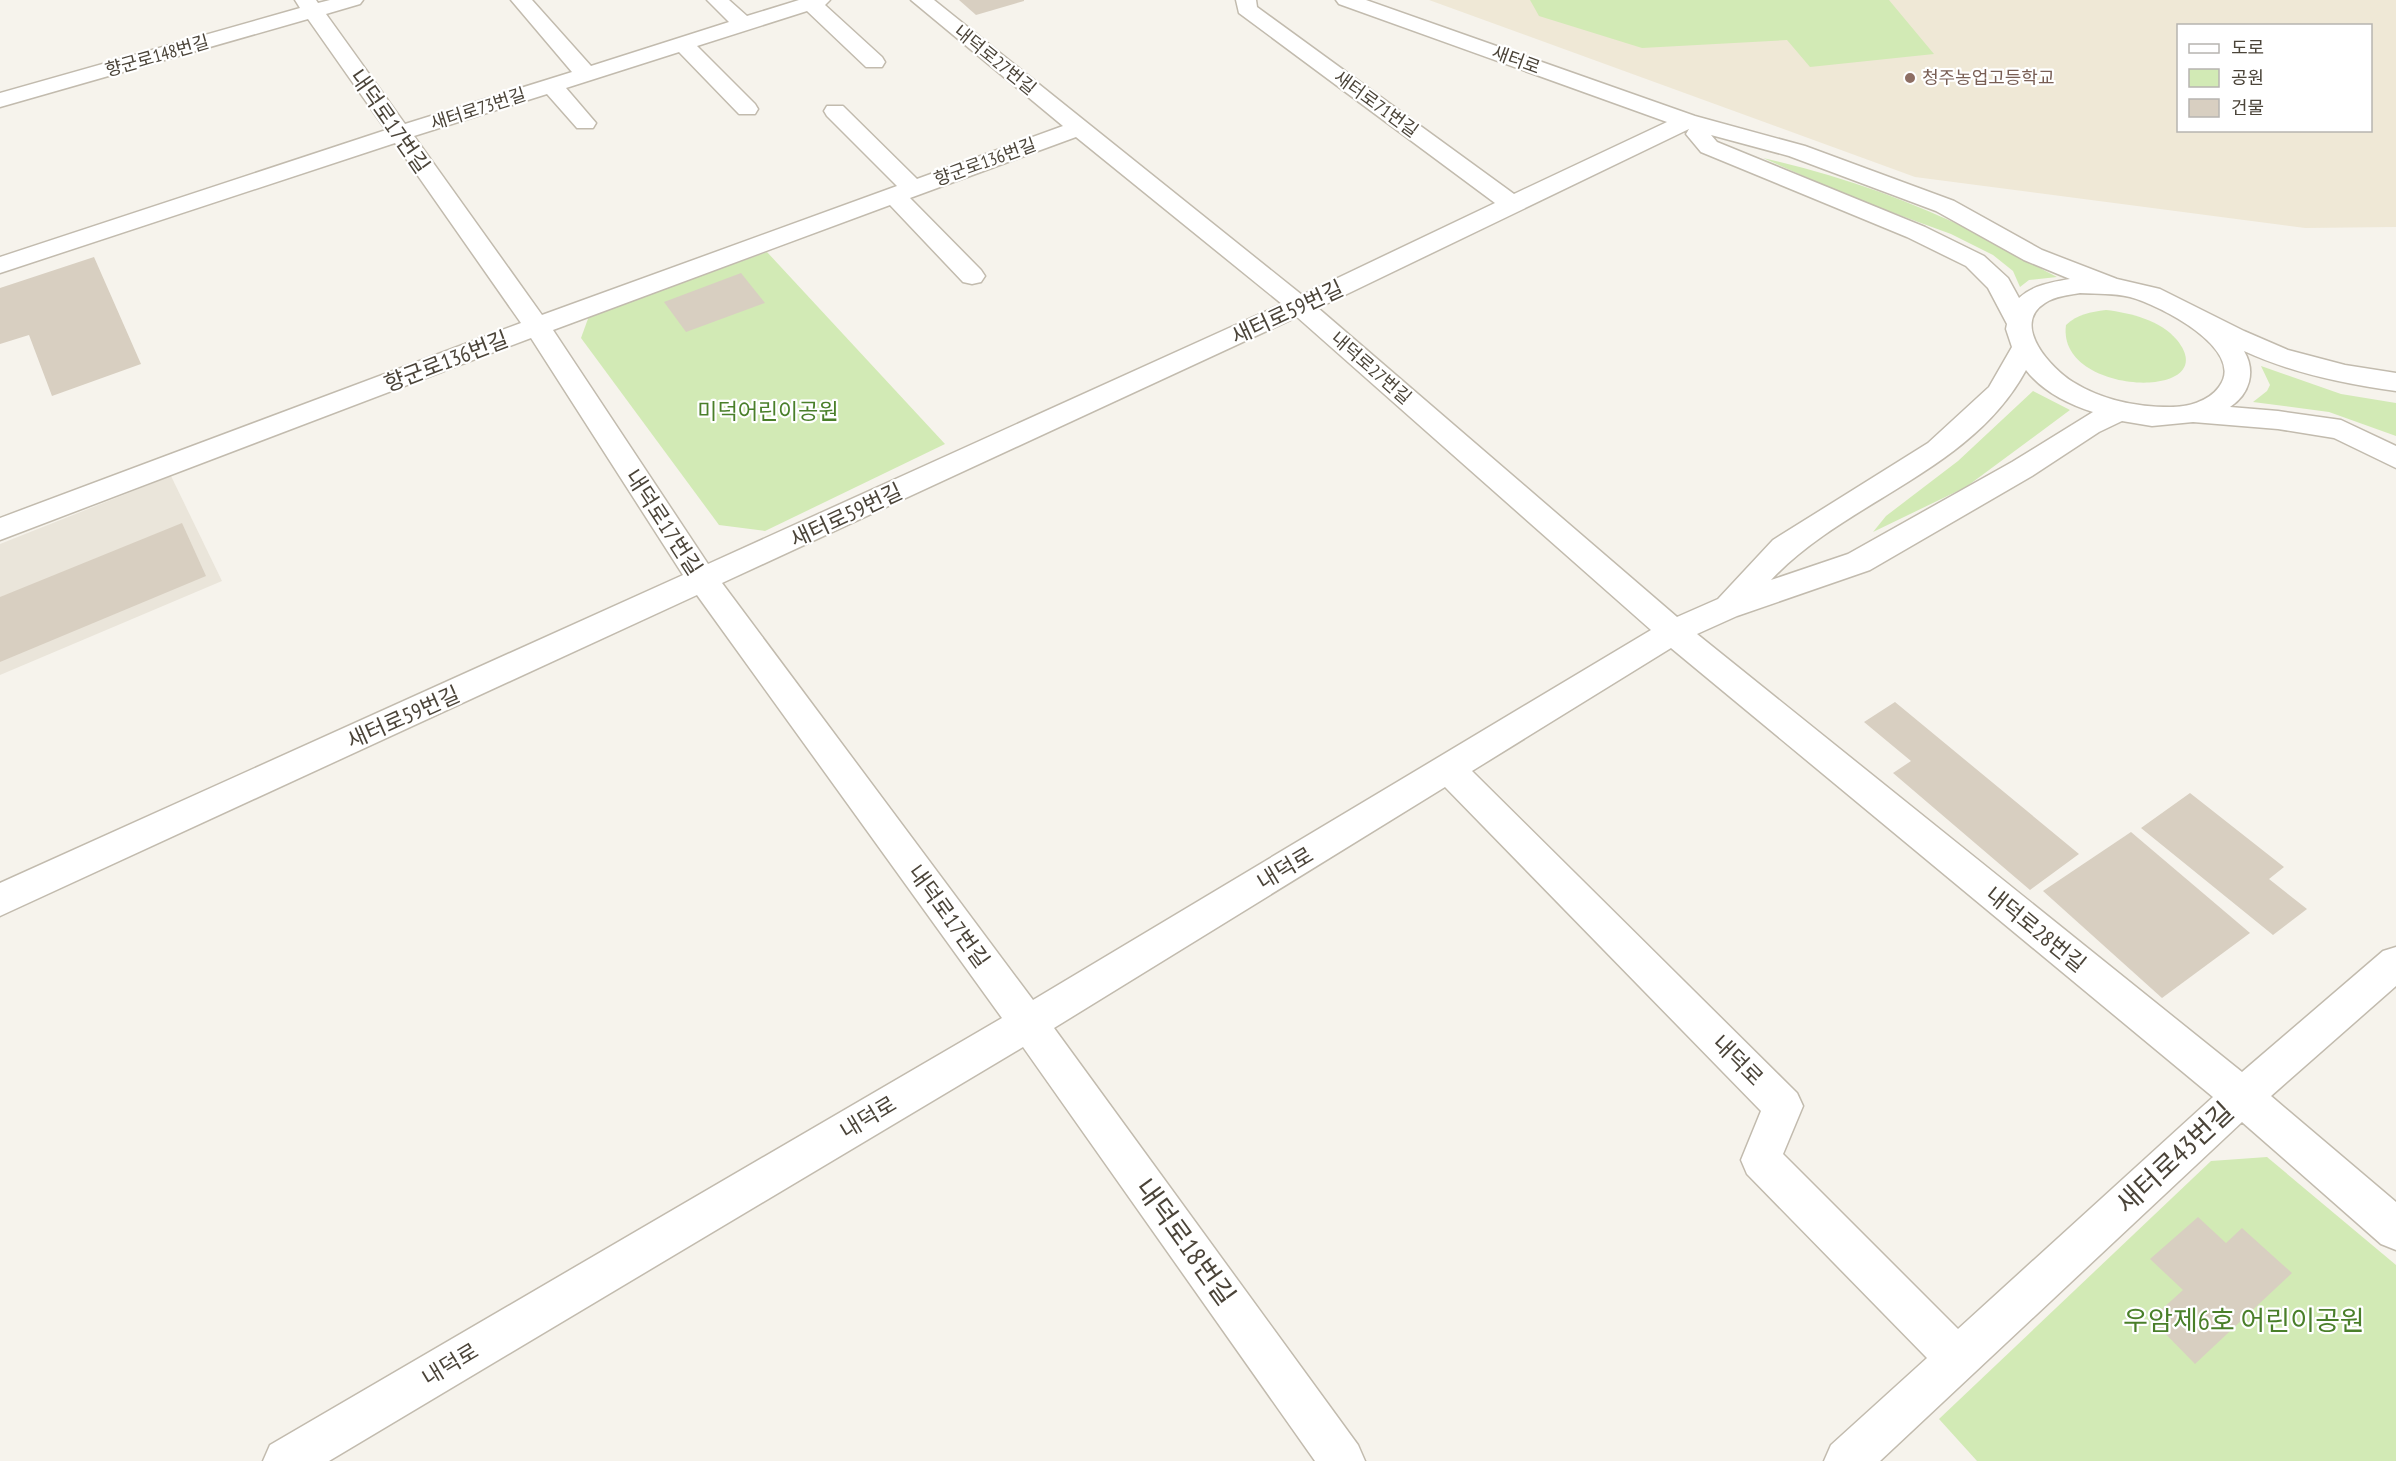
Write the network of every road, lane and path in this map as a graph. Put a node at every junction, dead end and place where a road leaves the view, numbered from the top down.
1 (353, 0) edge
2 (520, 0) edge
3 (717, 0) edge
4 (921, 0) edge
5 (1246, 0) edge
6 (1346, 0) edge
7 (815, 1) edge
8 (309, 6) edge
9 (743, 24) junction
10 (682, 44) junction
11 (874, 62) dead end
12 (586, 74) junction
13 (551, 85) junction
14 (0, 100) edge
15 (747, 109) dead end
16 (835, 111) dead end
17 (1687, 121) junction
18 (585, 123) dead end
19 (1078, 128) junction
20 (398, 134) junction
21 (903, 192) junction
22 (1513, 204) junction
23 (0, 265) edge
24 (972, 276) dead end
25 (2108, 285) junction
26 (1300, 306) junction
27 (2018, 320) junction
28 (2207, 324) junction
29 (537, 326) junction
30 (2024, 349) junction
31 (2396, 382) edge
32 (2120, 411) junction
33 (2194, 414) junction
34 (2396, 458) edge
35 (0, 529) edge
36 (703, 581) junction
37 (1726, 608) junction
38 (1673, 632) junction
39 (1448, 769) junction
40 (0, 900) edge
41 (2396, 963) edge
42 (1028, 1023) junction
43 (2242, 1096) junction
44 (2396, 1229) edge
45 (1958, 1359) junction
46 (286, 1461) edge
47 (1341, 1461) edge
48 (1847, 1461) edge

1 - 8 street, 향군로148번길
2 - 12 street
3 - 9 street
4 - 19 street, 내덕로27번길
5 - 22 street, 새터로71번길
6 - 17 street, 새터로
7 - 9 street, 새터로73번길
7 - 11 street
8 - 14 street, 향군로148번길
8 - 20 street, 내덕로17번길
9 - 10 street, 새터로73번길
10 - 12 street, 새터로73번길
10 - 15 street
12 - 13 street, 새터로73번길
13 - 18 street
13 - 20 street, 새터로73번길
16 - 21 street
17 - 22 street, 새터로59번길
17 - 25 street, 새터로
17 - 27 street
19 - 21 street, 향군로136번길
19 - 26 street, 내덕로27번길
20 - 23 street, 새터로73번길
20 - 29 street, 내덕로17번길
21 - 24 street
21 - 29 street, 향군로136번길
22 - 26 street, 새터로59번길
25 - 27 street
25 - 28 street
26 - 36 street, 새터로59번길
26 - 38 street, 내덕로27번길
27 - 30 street
28 - 31 street
28 - 33 street
29 - 35 street, 향군로136번길
29 - 36 street, 내덕로17번길
30 - 32 street
30 - 37 street
32 - 33 street
32 - 37 street, 내덕로
33 - 34 street
36 - 40 street, 새터로59번길
36 - 42 street, 내덕로17번길
37 - 38 street, 내덕로
38 - 39 street, 내덕로
38 - 43 street, 내덕로28번길
39 - 42 street, 내덕로
39 - 45 street, 내덕로
41 - 43 street, 새터로43번길
42 - 46 street, 내덕로
42 - 47 street, 내덕로18번길
43 - 44 street, 내덕로28번길
43 - 45 street, 새터로43번길
45 - 48 street, 새터로43번길

